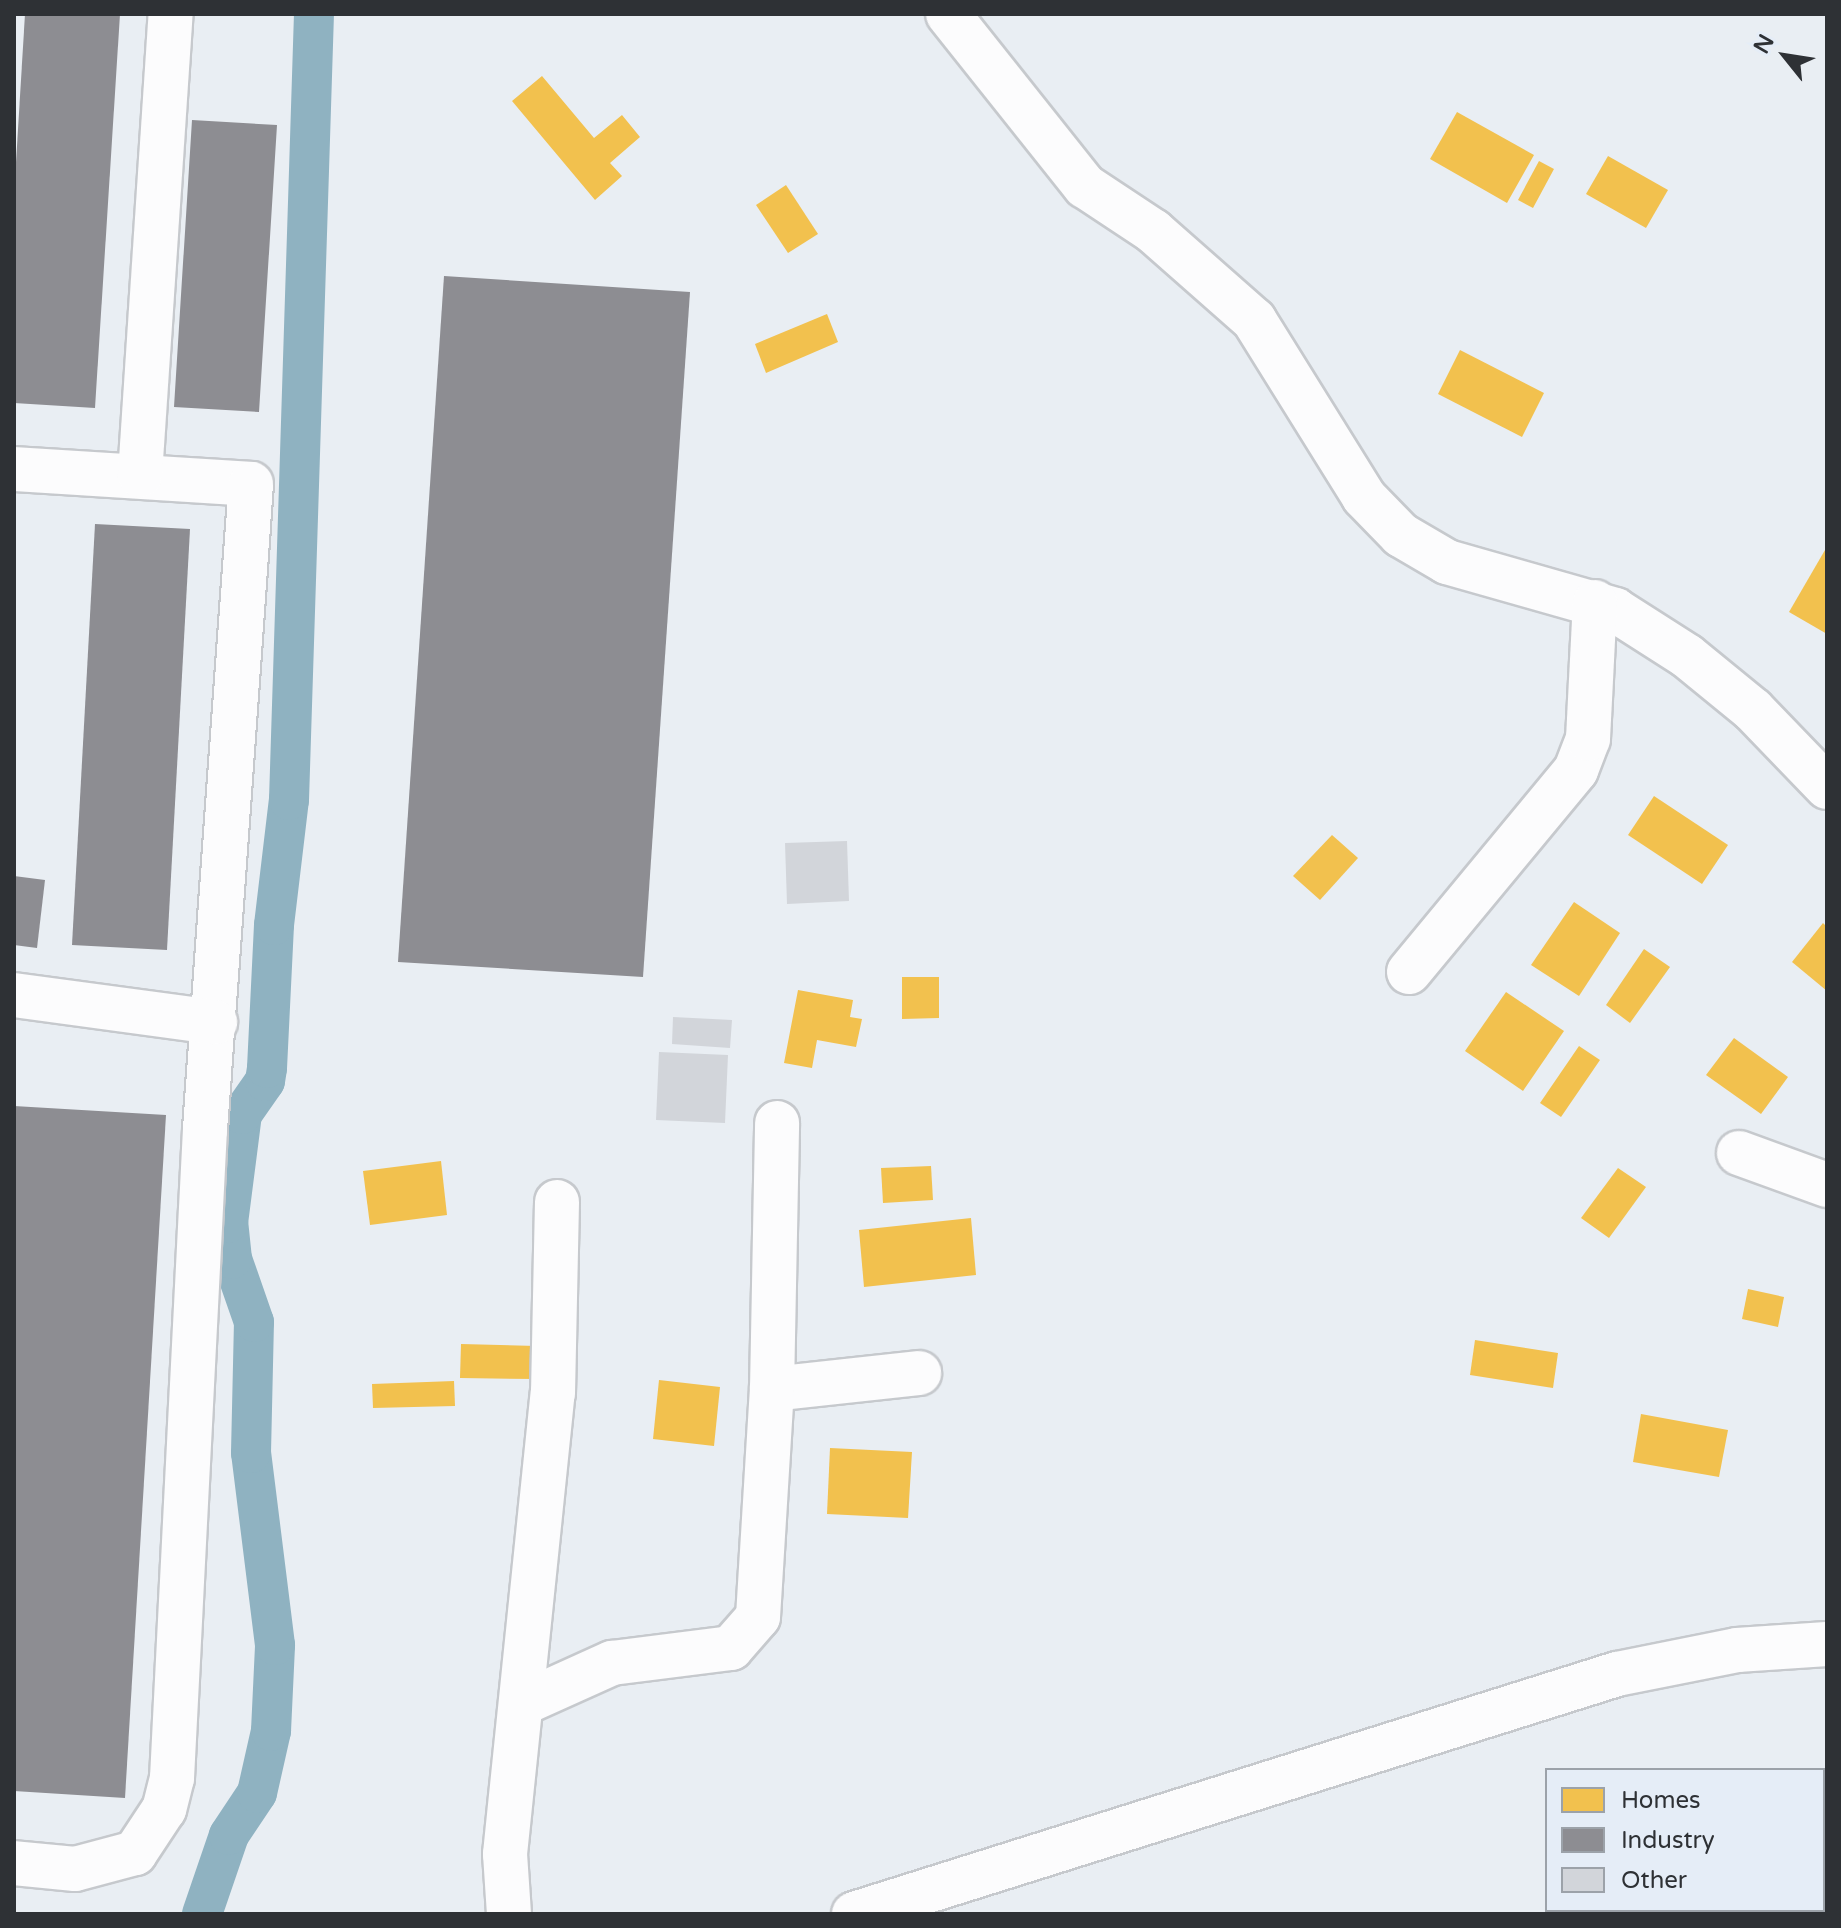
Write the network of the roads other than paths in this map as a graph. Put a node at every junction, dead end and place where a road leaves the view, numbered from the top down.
1 (171, 14) edge
2 (948, 14) edge
3 (14, 469) edge
4 (140, 475) junction
5 (1595, 602) junction
6 (1827, 787) edge
7 (1409, 972) dead end
8 (14, 995) edge
9 (215, 1022) junction
10 (777, 1123) dead end
11 (1739, 1153) dead end
12 (1827, 1185) edge
13 (557, 1202) dead end
14 (919, 1373) dead end
15 (772, 1389) junction
16 (1827, 1644) edge
17 (521, 1704) junction
18 (14, 1863) edge
19 (509, 1914) edge
20 (854, 1914) edge

1 - 4 street
2 - 5 street
3 - 4 street
4 - 9 street
5 - 6 street
5 - 7 street
8 - 9 street
9 - 18 street
10 - 15 street
11 - 12 street
13 - 17 street
14 - 15 street
15 - 17 street
16 - 20 street
17 - 19 street

